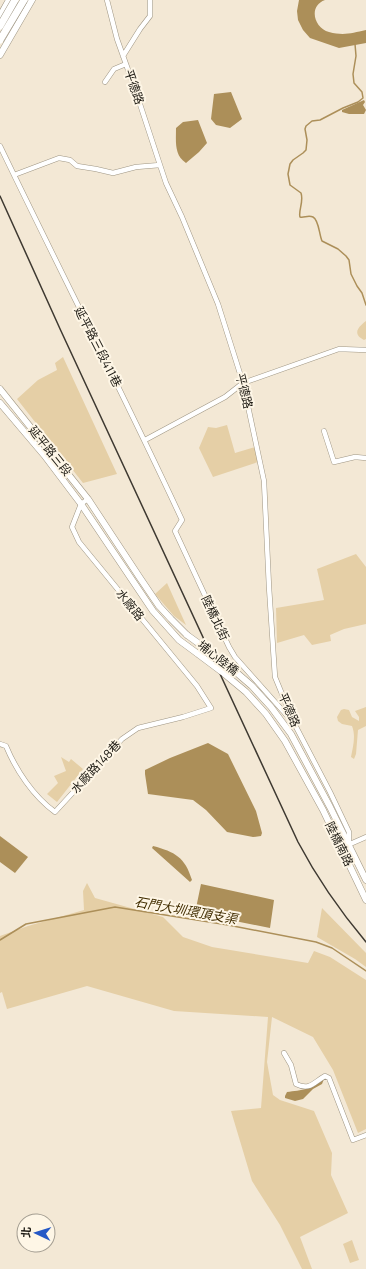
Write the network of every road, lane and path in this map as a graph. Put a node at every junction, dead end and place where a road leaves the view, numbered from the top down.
1 (10, 0) edge
2 (15, 0) edge
3 (24, 0) edge
4 (32, 0) edge
5 (107, 0) edge
6 (150, 0) edge
7 (0, 16) edge
8 (19, 21) junction
9 (0, 25) edge
10 (0, 40) edge
11 (0, 55) edge
12 (123, 56) junction
13 (126, 64) junction
14 (106, 82) dead end
15 (0, 146) edge
16 (160, 165) junction
17 (14, 175) junction
18 (366, 350) edge
19 (243, 383) junction
20 (0, 389) edge
21 (0, 403) edge
22 (324, 431) dead end
23 (145, 440) junction
24 (366, 458) edge
25 (88, 499) junction
26 (81, 504) junction
27 (99, 515) joint
28 (91, 519) joint
29 (182, 520) joint
30 (211, 708) joint
31 (294, 723) junction
32 (0, 744) edge
33 (330, 792) joint
34 (330, 806) joint
35 (322, 810) joint
36 (366, 836) edge
37 (349, 845) junction
38 (341, 848) junction
39 (366, 880) edge
40 (366, 900) edge
41 (284, 1053) dead end
42 (366, 1135) edge

1 - 7 main road
2 - 9 highway, bridge
3 - 10 highway, bridge
4 - 8 main road
5 - 12 street, 平德路
6 - 12 street
8 - 9 street
8 - 11 main road
12 - 13 street, 平德路
13 - 14 street
13 - 16 street, 平德路
15 - 17 street, 延平路三段411巷
16 - 17 street
16 - 19 street, 平德路
17 - 23 street, 延平路三段411巷
18 - 19 street
19 - 23 street
19 - 31 street, 平德路
20 - 25 main road, 延平路三段
21 - 26 main road, 延平路三段
22 - 24 street
23 - 29 street, 延平路三段411巷
25 - 26 street
25 - 27 main road, 延平路三段
26 - 28 main road, 延平路三段
26 - 30 street, 水廠路
27 - 34 main road, 埔心陸橋, bridge
28 - 35 main road, 埔心陸橋, bridge
29 - 31 street, 陸橋北街
30 - 32 street, 水廠路148巷
31 - 33 street, 平德路
33 - 37 street, 陸橋南路
34 - 37 main road, 陸橋南路
35 - 38 main road, 陸橋南路
36 - 37 street
37 - 38 street
37 - 39 main road, 陸橋南路
38 - 40 main road, 陸橋南路
41 - 42 street

